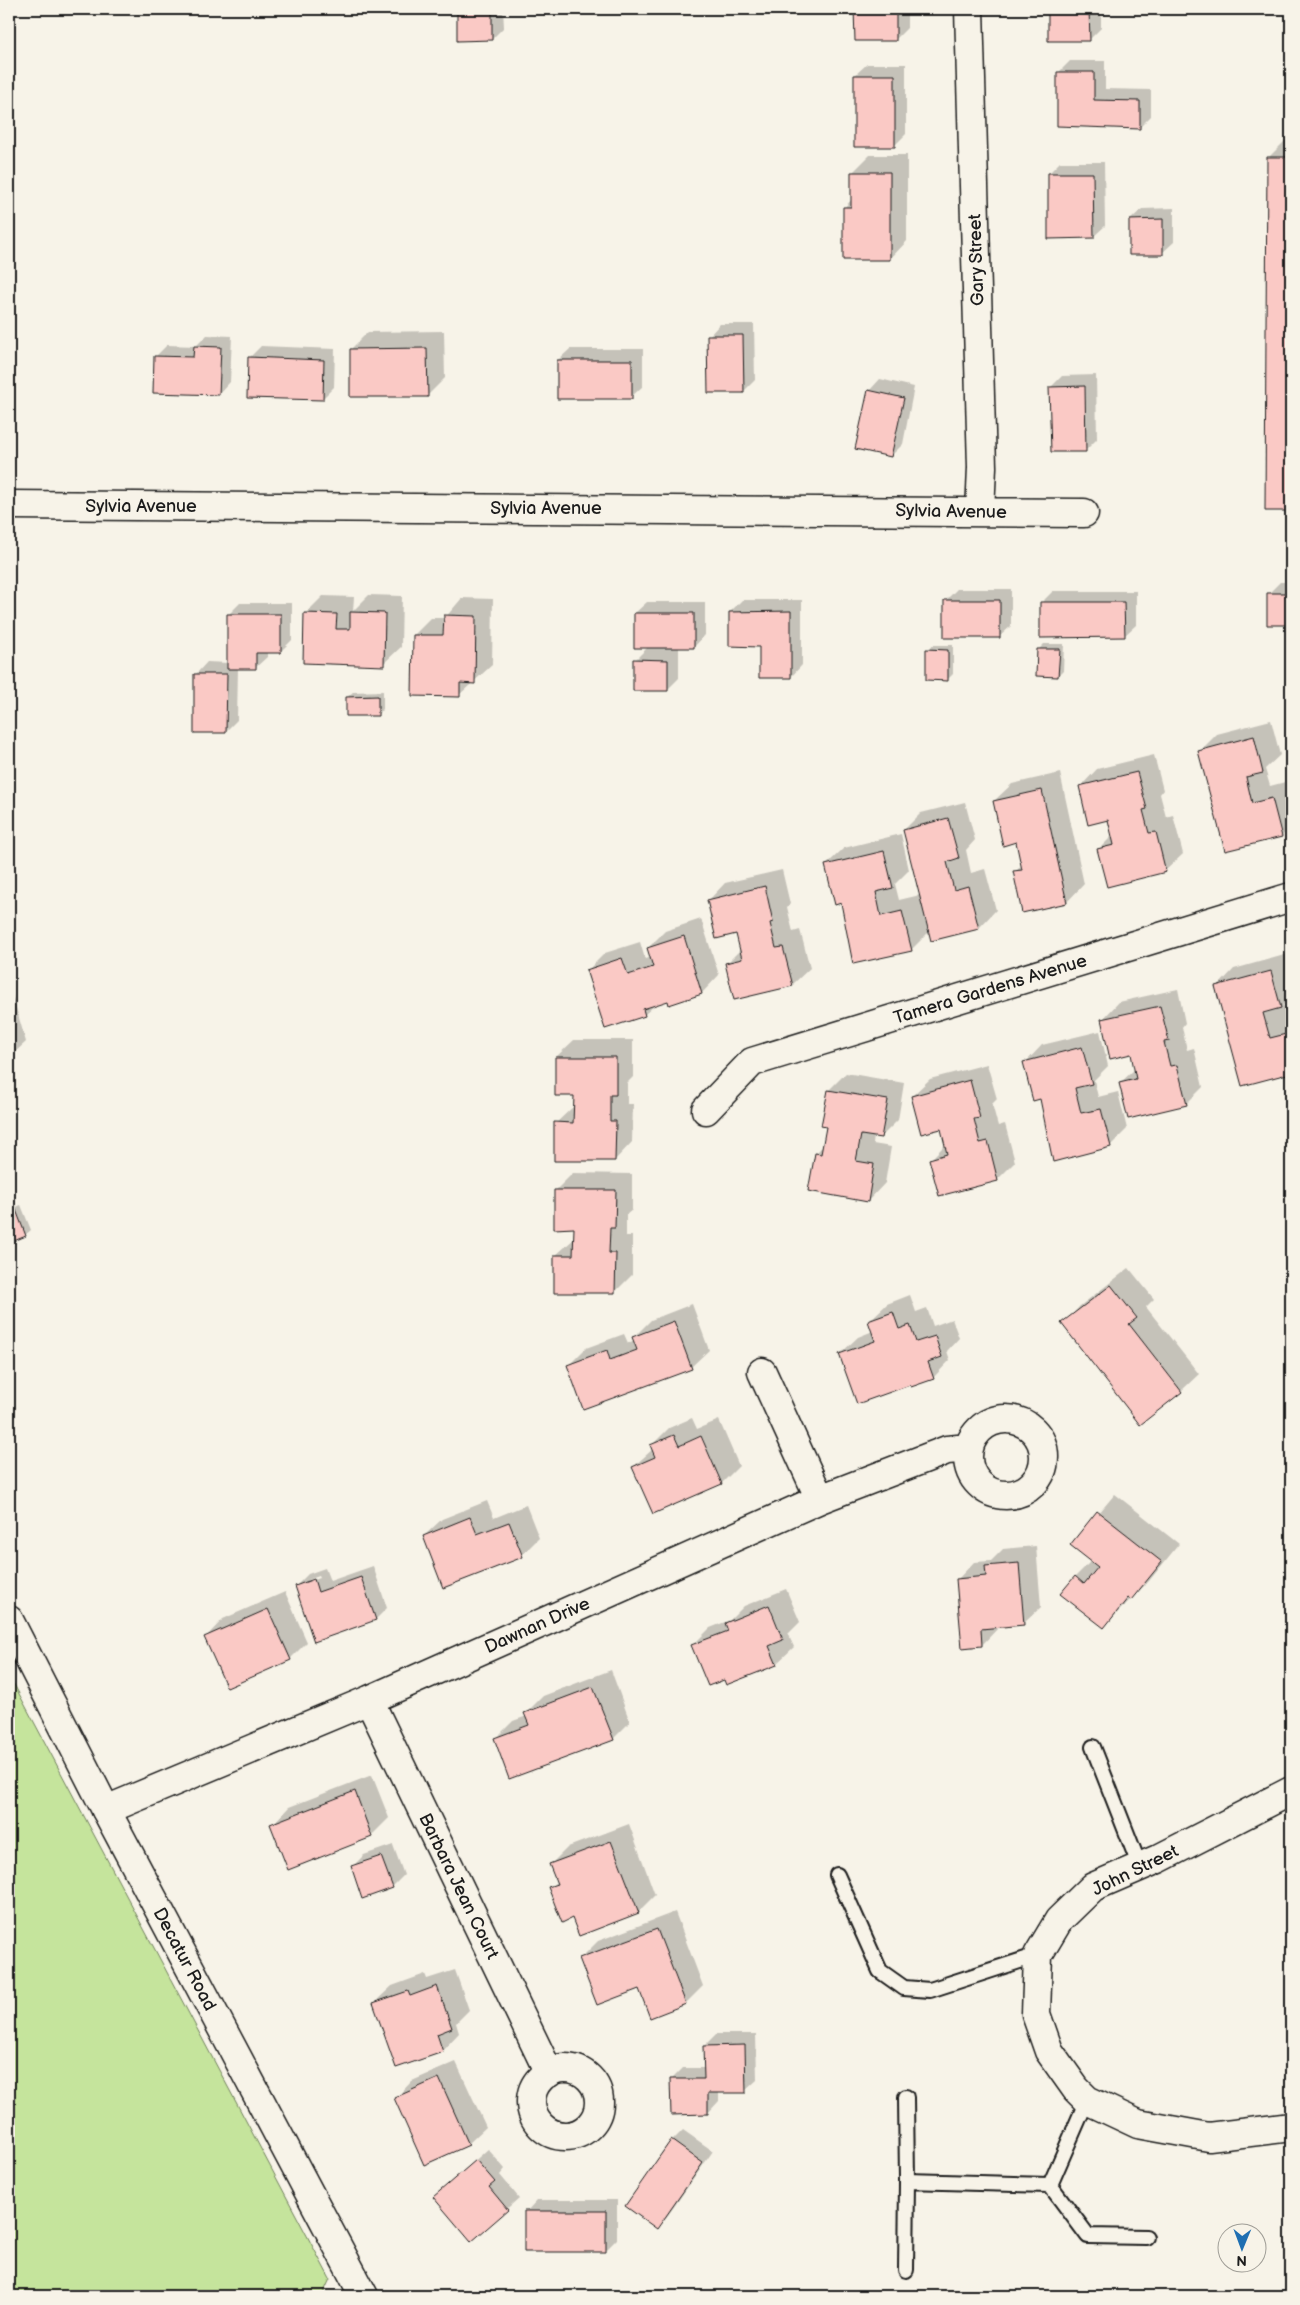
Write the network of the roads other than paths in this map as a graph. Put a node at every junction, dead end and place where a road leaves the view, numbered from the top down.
1 (969, 9) edge
2 (9, 505) edge
3 (980, 512) junction
4 (1084, 513) dead end
5 (1291, 897) edge
6 (706, 1110) dead end
7 (762, 1372) dead end
8 (969, 1448) dead end
9 (820, 1499) junction
10 (9, 1620) edge
11 (369, 1700) junction
12 (1093, 1748) dead end
13 (1291, 1791) edge
14 (106, 1810) junction
15 (1140, 1867) junction
16 (837, 1875) dead end
17 (1038, 1955) junction
18 (549, 2073) dead end
19 (906, 2097) dead end
20 (1087, 2100) junction
21 (1291, 2127) edge
22 (907, 2181) junction
23 (1050, 2185) junction
24 (1146, 2237) dead end
25 (906, 2270) dead end
26 (364, 2296) edge

1 - 3 street, Gary Street
2 - 3 street, Sylvia Avenue
3 - 4 street, Sylvia Avenue
5 - 6 street, Tamera Gardens Avenue
7 - 9 street
8 - 9 street, Dawnan Drive
9 - 11 street, Dawnan Drive
10 - 14 street, Decatur Road
11 - 14 street, Dawnan Drive
11 - 18 street, Barbara Jean Court
12 - 15 lane
13 - 15 street, John Street
14 - 26 street, Decatur Road
15 - 17 street, John Street
16 - 17 lane
17 - 20 street, John Street
19 - 22 lane
20 - 21 street, John Street
20 - 23 lane
22 - 23 lane
22 - 25 lane
23 - 24 lane

